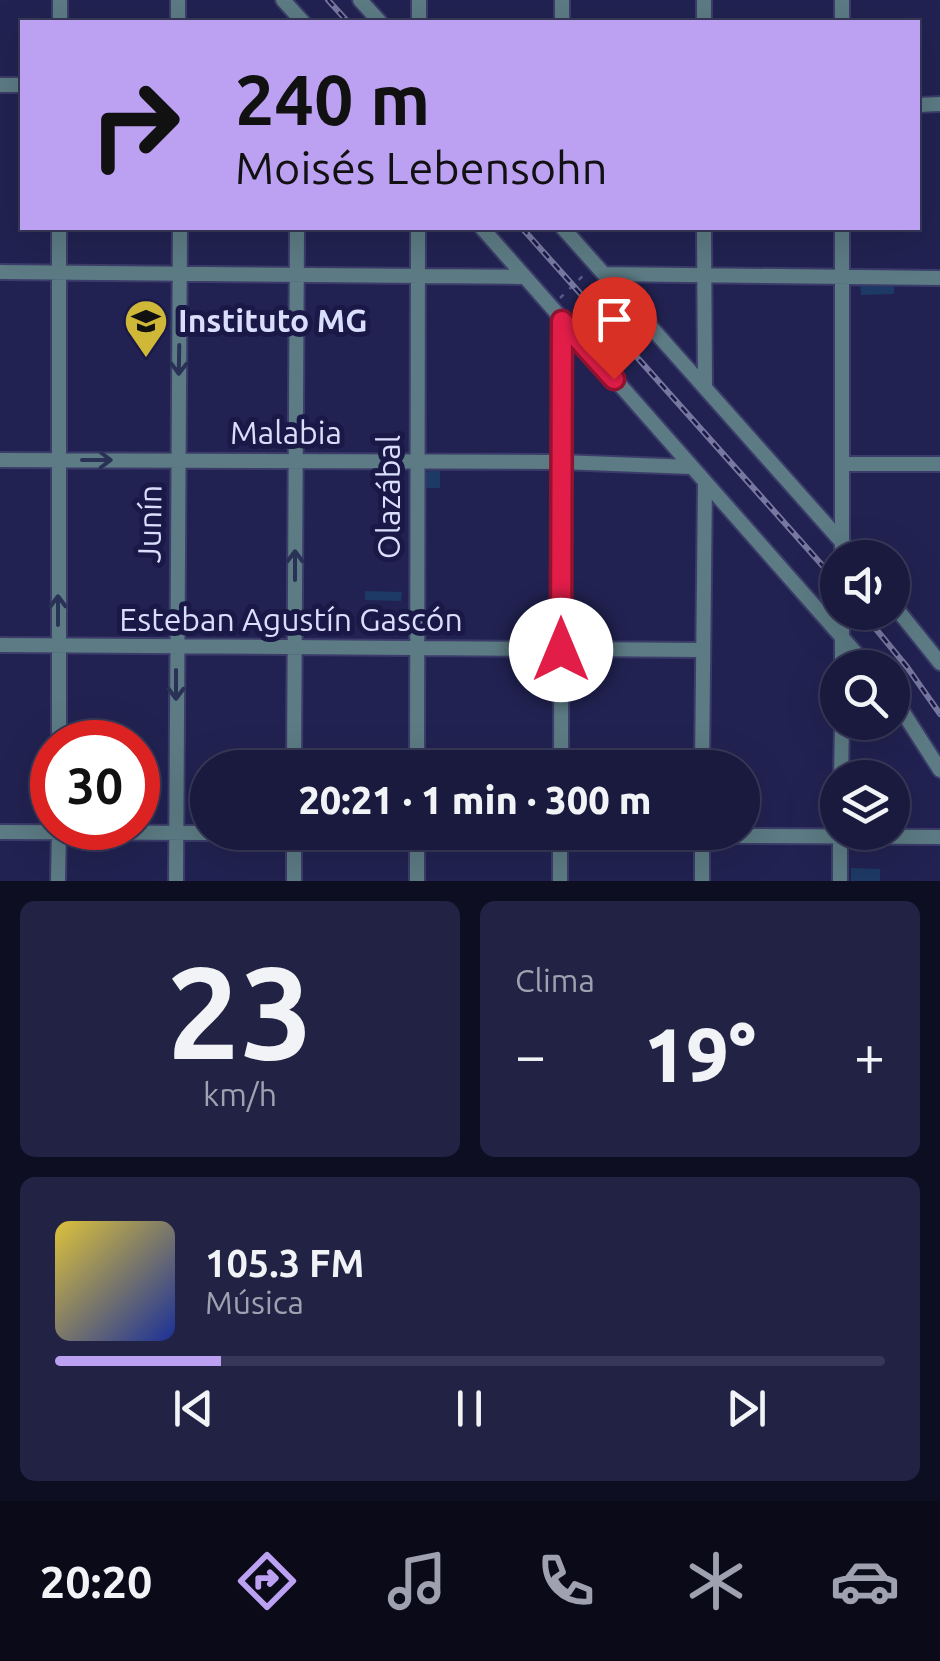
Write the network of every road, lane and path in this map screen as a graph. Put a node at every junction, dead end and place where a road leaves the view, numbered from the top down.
1 (283, 0) edge
2 (360, 0) edge
3 (300, 20) edge
4 (378, 20) edge
5 (58, 230) edge
6 (180, 230) edge
7 (297, 230) edge
8 (418, 230) edge
9 (484, 230) edge
10 (565, 230) edge
11 (704, 230) edge
12 (842, 230) edge
13 (600, 270) junction
14 (0, 272) edge
15 (58, 273) junction
16 (180, 273) junction
17 (298, 275) junction
18 (418, 275) junction
19 (704, 275) junction
20 (524, 277) junction
21 (842, 277) junction
22 (940, 278) edge
23 (550, 307) junction
24 (562, 321) junction
25 (705, 386) junction
26 (0, 460) edge
27 (58, 460) junction
28 (178, 460) junction
29 (295, 460) junction
30 (416, 462) junction
31 (561, 462) junction
32 (842, 464) junction
33 (940, 464) edge
34 (691, 466) junction
35 (705, 482) junction
36 (841, 540) edge
37 (842, 540) edge
38 (910, 624) edge
39 (843, 630) edge
40 (843, 637) junction
41 (0, 646) edge
42 (58, 646) junction
43 (176, 647) junction
44 (295, 648) junction
45 (416, 649) junction
46 (561, 650) junction
47 (702, 650) junction
48 (843, 650) edge
49 (854, 650) edge
50 (938, 656) edge
51 (58, 720) edge
52 (910, 723) edge
53 (294, 750) edge
54 (417, 750) edge
55 (561, 750) edge
56 (702, 750) edge
57 (940, 770) edge
58 (30, 831) edge
59 (0, 832) edge
60 (160, 833) edge
61 (176, 833) junction
62 (190, 833) edge
63 (760, 834) edge
64 (820, 834) edge
65 (910, 836) edge
66 (940, 837) edge
67 (59, 850) edge
68 (294, 850) edge
69 (417, 850) edge
70 (560, 850) edge
71 (702, 850) edge
72 (840, 850) edge
73 (58, 881) edge
74 (176, 881) edge
75 (294, 881) edge
76 (417, 881) edge
77 (560, 881) edge
78 (702, 881) edge
79 (840, 881) edge

1 - 3 street
2 - 4 street
5 - 15 street
6 - 16 street, Junín
7 - 17 street
8 - 18 street, Olazábal
9 - 20 street
10 - 13 street
11 - 19 street
12 - 21 street
13 - 19 street
13 - 23 path
13 - 25 street
14 - 15 street
15 - 16 street
15 - 27 street
16 - 17 street
16 -> 28 street, Junín
17 - 18 street
17 - 29 street
18 - 20 street
18 - 30 street, Olazábal
19 - 21 street
19 - 25 street
20 - 23 street
21 - 22 street
21 - 32 street
23 - 24 street
24 - 31 street
24 - 34 street
25 - 36 street
26 - 27 street, Malabia
27 -> 28 street, Malabia
42 -> 27 street
28 - 29 street, Malabia
28 - 43 street, Junín
29 - 30 street, Malabia
44 -> 29 street
30 - 31 street, Malabia
30 - 45 street, Olazábal
31 - 34 street, Malabia
31 - 46 street
32 - 33 street
32 - 37 street
34 - 35 street
35 - 40 street
35 - 47 street
38 - 50 street
39 - 40 street
40 - 48 street
40 - 49 street
41 - 42 street, Esteban Agustín Gascón
42 - 43 street, Esteban Agustín Gascón
42 - 51 street
43 - 44 street, Esteban Agustín Gascón
43 -> 61 street, Junín
44 - 45 street, Esteban Agustín Gascón
44 - 53 street
45 - 46 street, Esteban Agustín Gascón
45 - 54 street, Olazábal
46 - 47 street, Esteban Agustín Gascón
46 - 55 street
47 - 56 street
52 - 57 street
58 - 59 street
60 - 61 street
61 - 62 street
61 - 74 street, Junín
63 - 64 street
65 - 66 street
67 - 73 street
68 - 75 street
69 - 76 street
70 - 77 street
71 - 78 street
72 - 79 street

